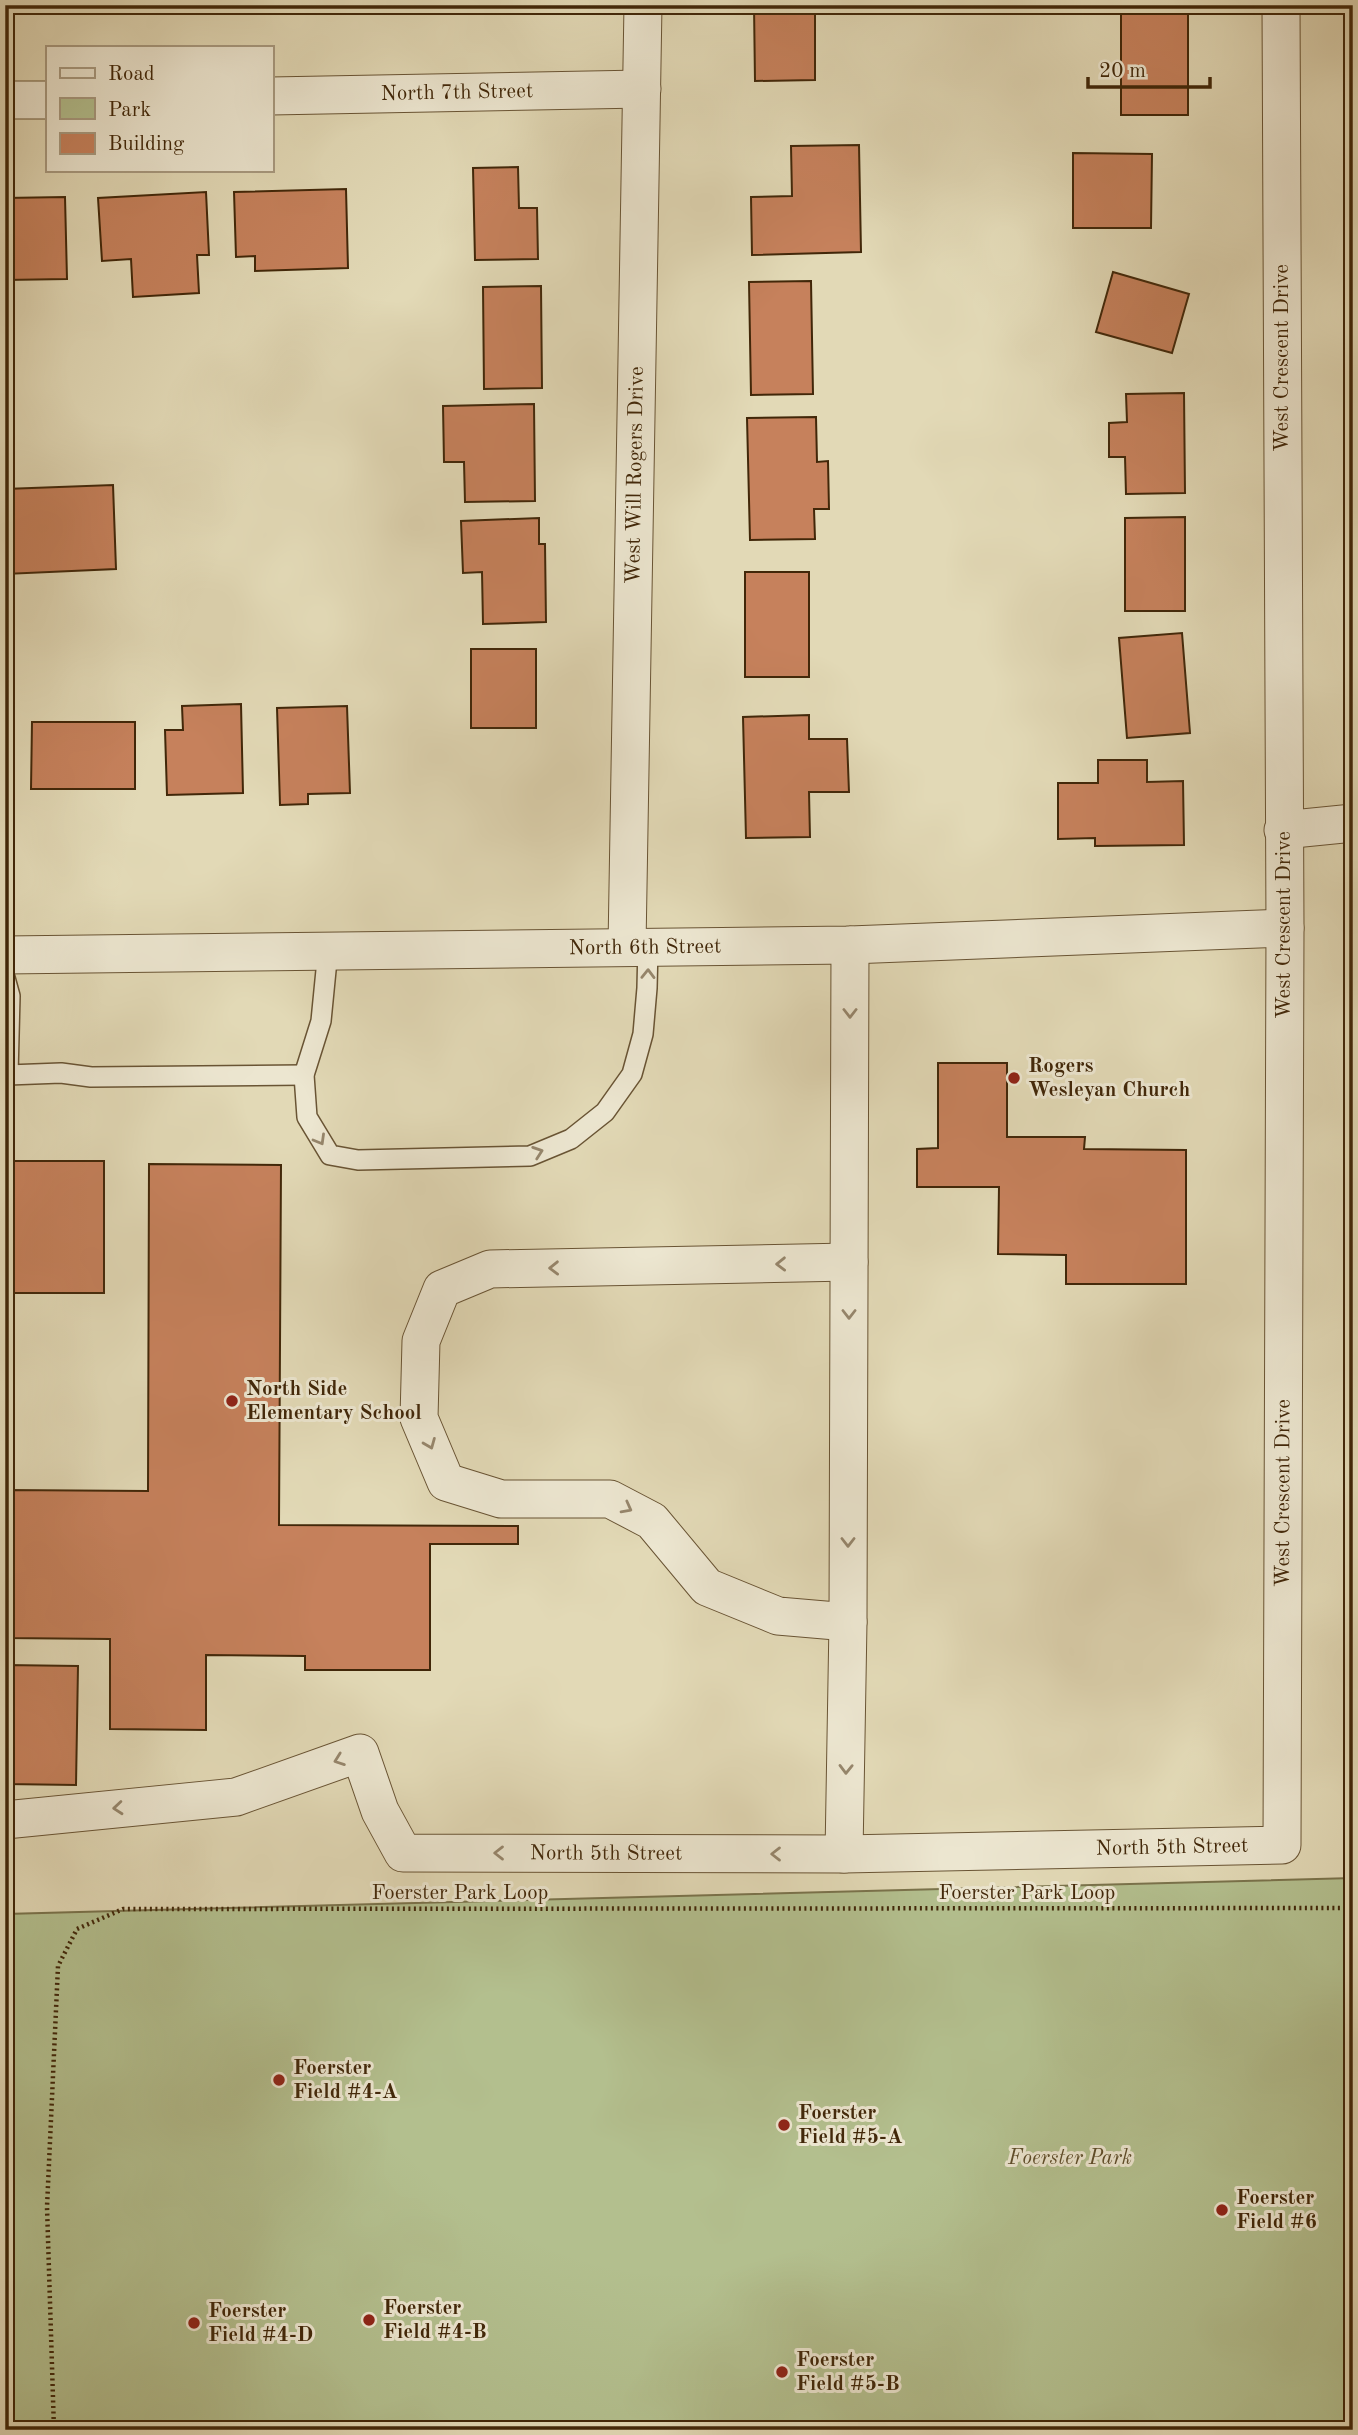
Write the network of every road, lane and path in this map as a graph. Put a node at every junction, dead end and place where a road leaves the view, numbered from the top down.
1 (643, 5) edge
2 (1281, 5) edge
3 (642, 89) junction
4 (273, 96) edge
5 (5, 100) edge
6 (46, 100) edge
7 (1353, 823) edge
8 (1283, 830) junction
9 (1285, 928) junction
10 (850, 945) junction
11 (638, 946) junction
12 (328, 950) junction
13 (5, 955) edge
14 (5, 978) edge
15 (304, 1075) junction
16 (849, 1262) junction
17 (848, 1622) junction
18 (5, 1820) edge
19 (1282, 1845) joint
20 (844, 1854) junction
21 (1353, 1908) edge
22 (54, 2430) edge

1 - 3 street, West Will Rogers Drive
2 - 8 street, West Crescent Drive
3 - 4 street, North 7th Street
3 - 11 street, West Will Rogers Drive
5 - 6 street
7 - 8 street
8 - 9 street, West Crescent Drive
9 - 10 street, North 6th Street
9 - 19 street, West Crescent Drive
10 - 11 street, North 6th Street
10 -> 16 street
11 - 12 street, North 6th Street
15 -> 11 lane
12 - 13 street, North 6th Street
12 - 15 lane
14 - 15 lane
16 -> 17 street
16 -> 17 street
17 -> 20 street
20 -> 18 street, North 5th Street
19 - 20 street, North 5th Street
21 - 22 path, Foerster Park Loop

